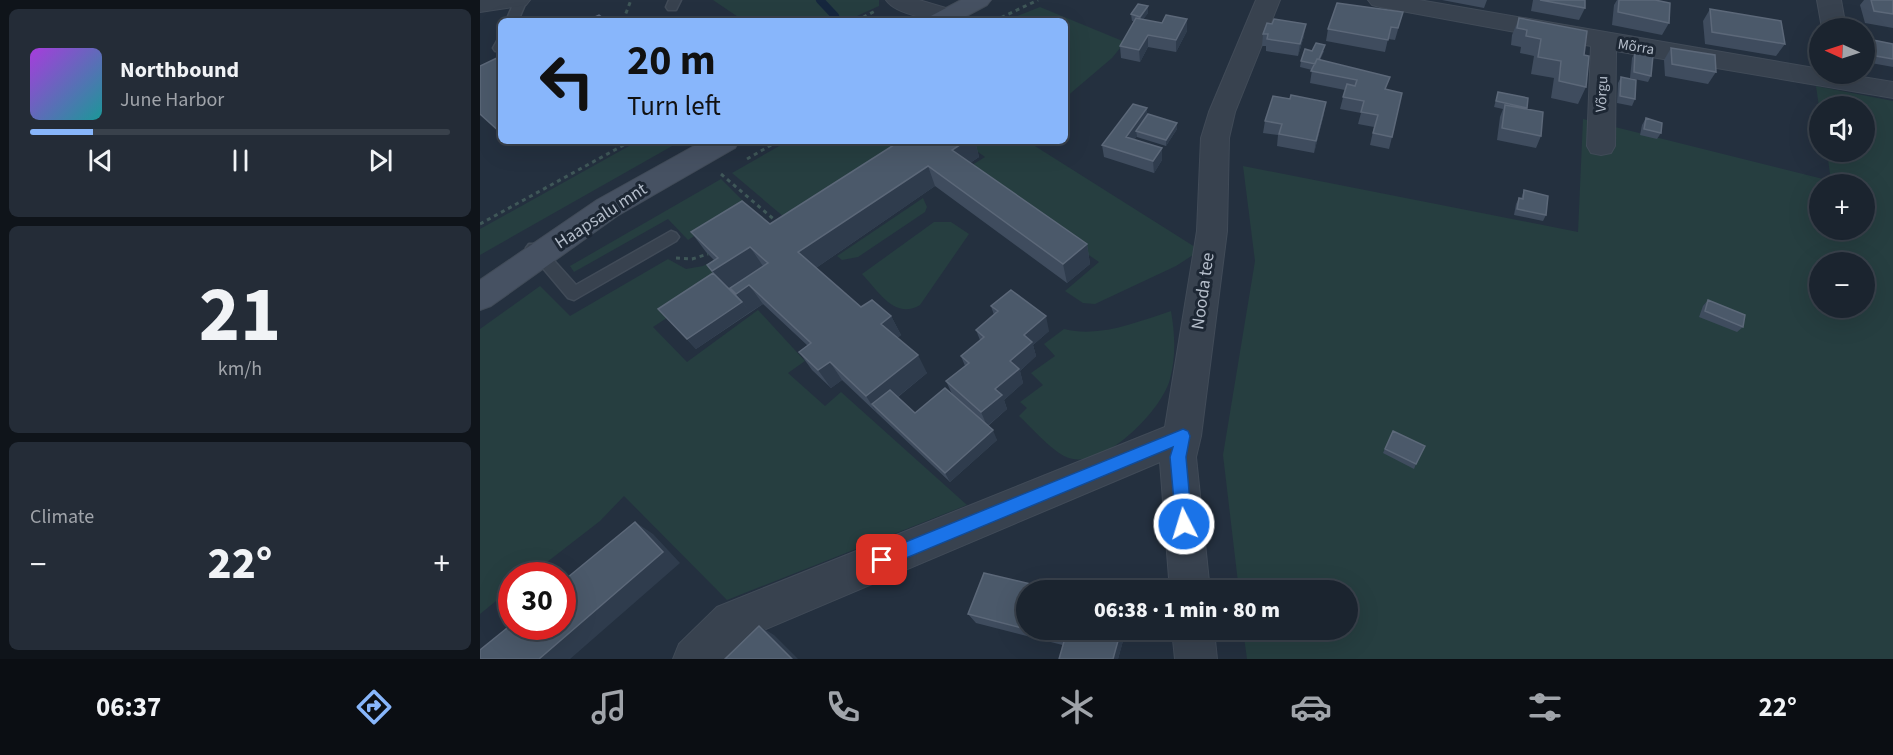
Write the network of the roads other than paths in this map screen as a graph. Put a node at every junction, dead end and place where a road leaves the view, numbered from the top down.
1 (520, 0) edge
2 (897, 0) edge
3 (979, 0) edge
4 (1268, 0) edge
5 (1380, 0) edge
6 (1829, 0) edge
7 (480, 5) edge
8 (513, 18) edge
9 (893, 18) edge
10 (941, 18) edge
11 (945, 18) edge
12 (1832, 18) edge
13 (1604, 41) junction
14 (1809, 72) edge
15 (1869, 84) edge
16 (1893, 90) edge
17 (720, 144) edge
18 (1601, 146) dead end
19 (670, 237) dead end
20 (535, 250) junction
21 (480, 269) edge
22 (480, 297) edge
23 (1183, 436) junction
24 (1189, 580) edge
25 (1194, 640) edge
26 (694, 659) edge
27 (1196, 659) edge

1 - 7 street
1 - 8 lane
2 - 9 street
2 - 10 street
3 - 11 main road
4 - 23 street, Nooda tee
5 - 13 street, Mõrra
6 - 12 street
13 - 14 street, Mõrra
13 - 18 street, Võrgu
15 - 16 street, Mõrra
17 - 20 main road, Haapsalu mnt
19 - 20 lane
20 - 21 main road
20 - 22 main road, Haapsalu mnt
23 - 24 street, Nooda tee
23 - 26 street
25 - 27 street

